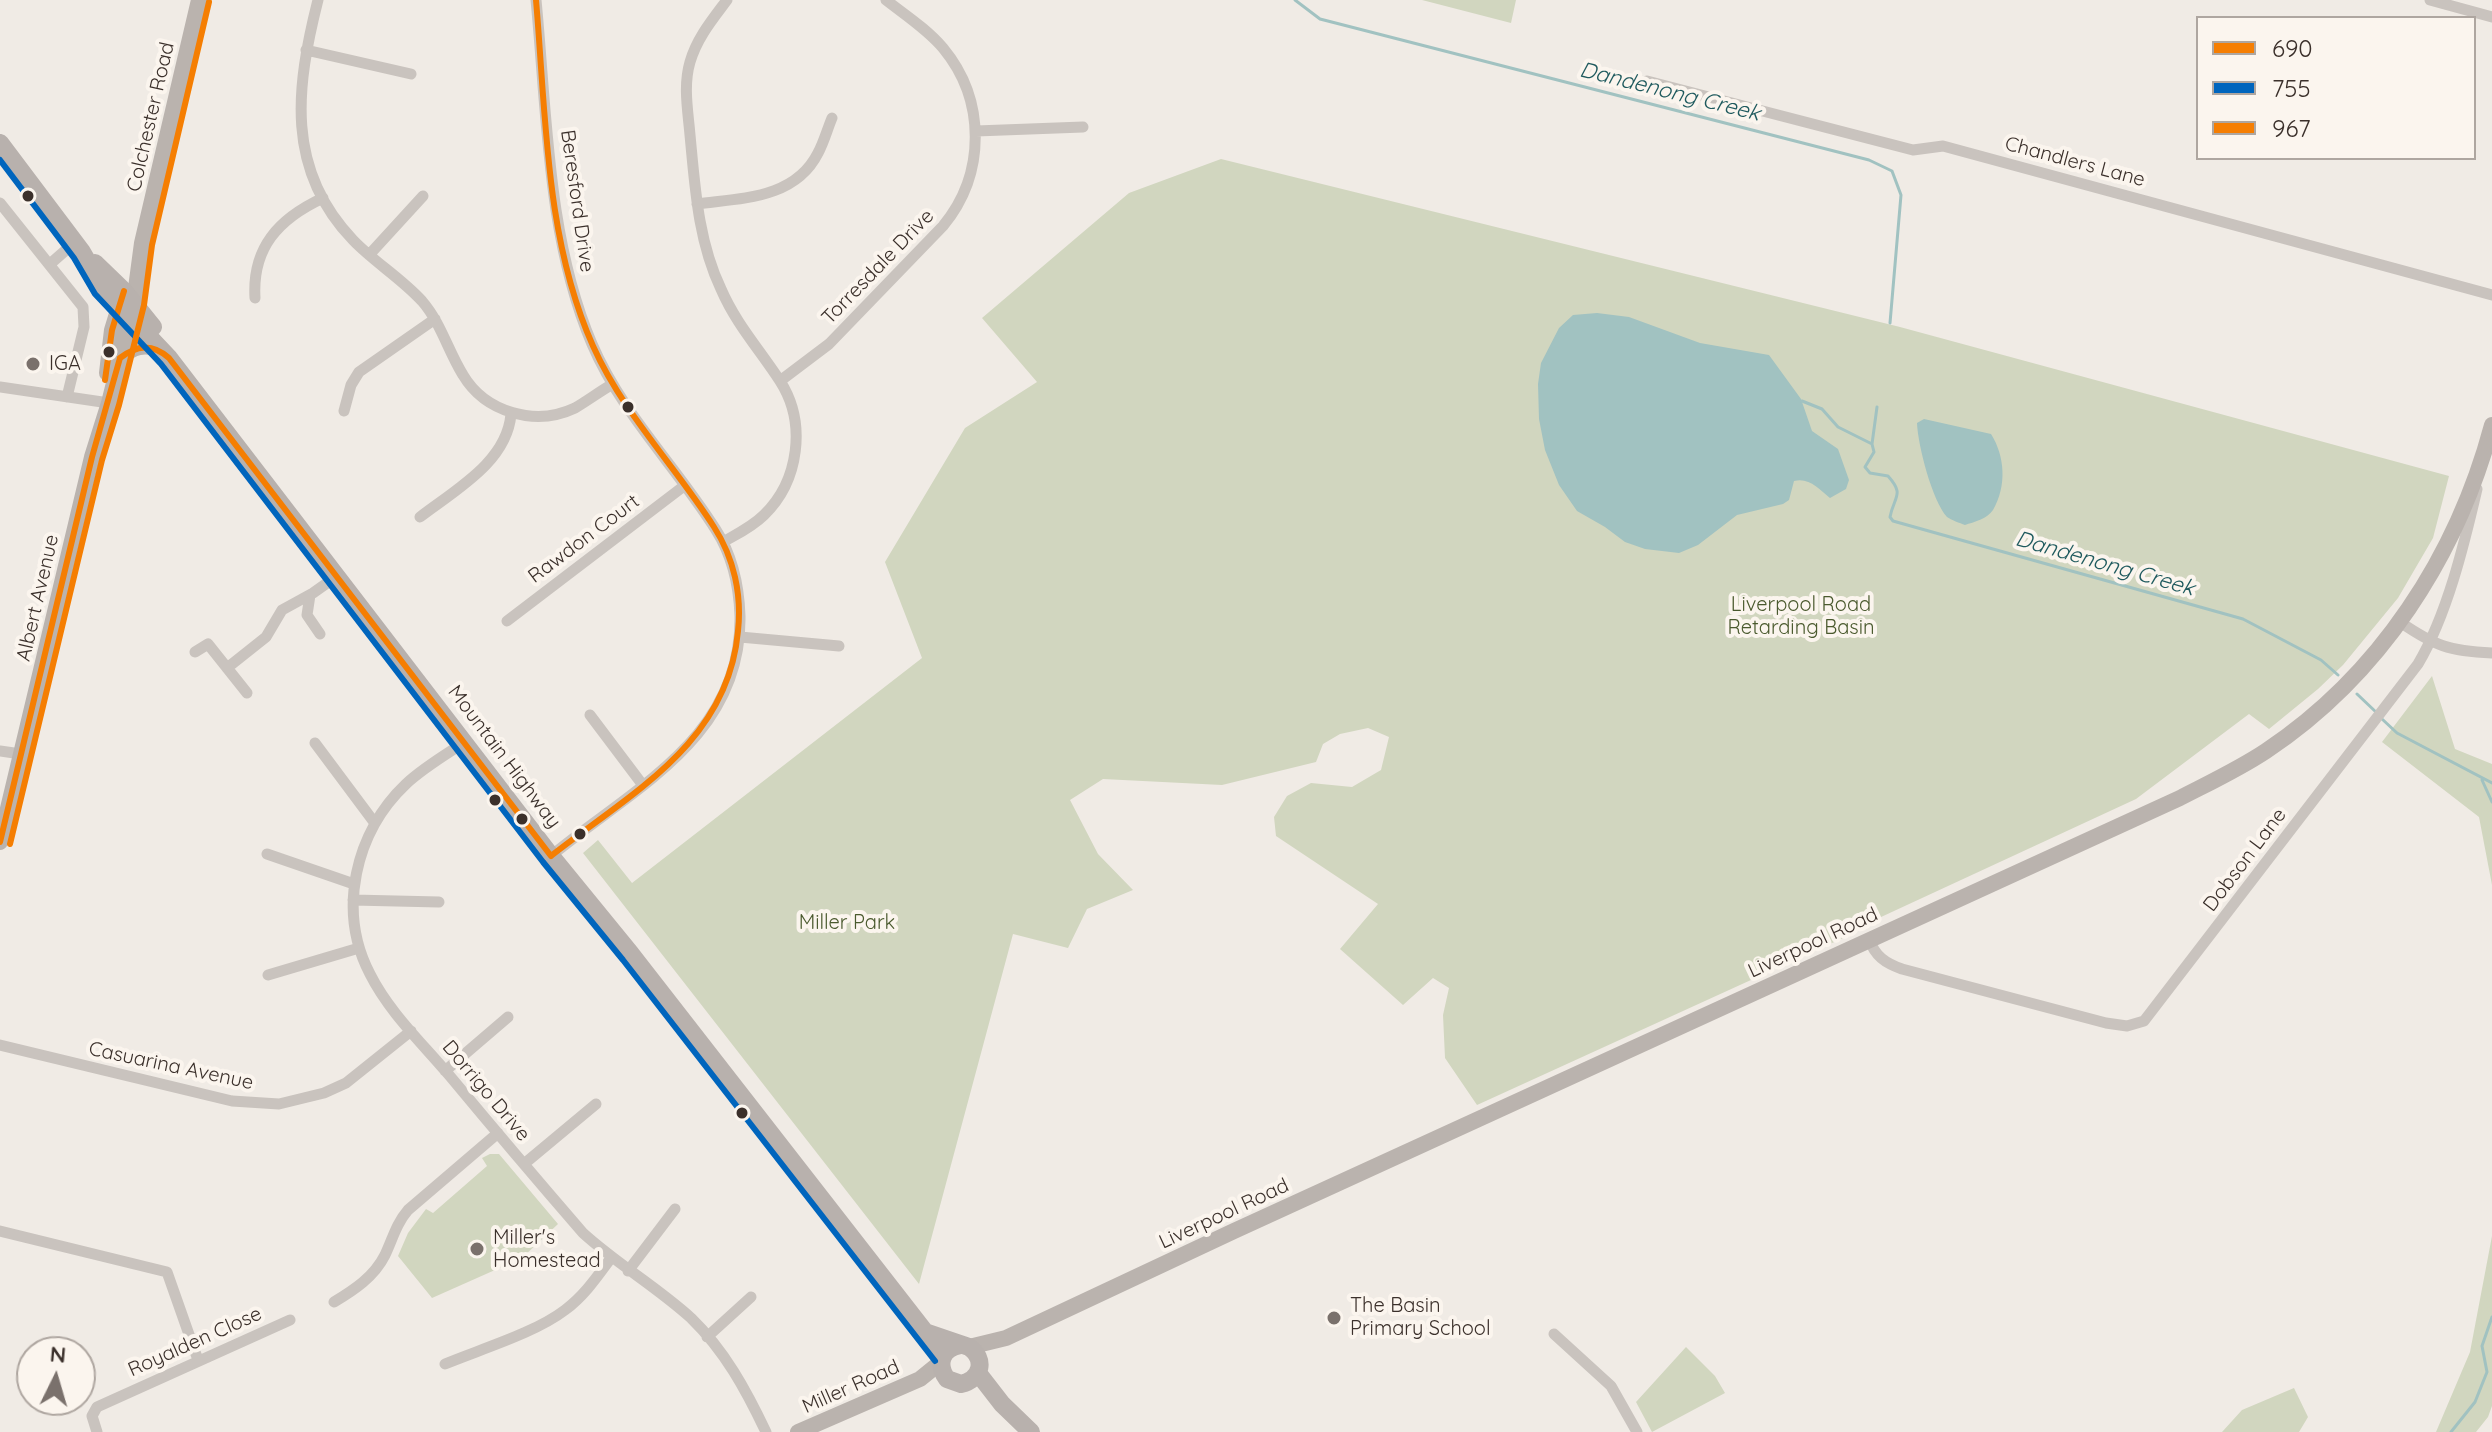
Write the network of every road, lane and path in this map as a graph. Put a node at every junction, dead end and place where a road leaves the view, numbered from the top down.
1 (199, 0) edge
2 (318, 0) edge
3 (536, 0) edge
4 (727, 0) edge
5 (886, 0) edge
6 (2430, 0) edge
7 (2492, 17) edge
8 (306, 50) junction
9 (411, 74) dead end
10 (1647, 81) dead end
11 (832, 118) dead end
12 (1083, 127) dead end
13 (976, 131) junction
14 (0, 143) edge
15 (423, 196) dead end
16 (323, 198) junction
17 (0, 203) edge
18 (697, 204) junction
19 (78, 248) junction
20 (369, 255) junction
21 (50, 264) junction
22 (2492, 295) edge
23 (255, 298) dead end
24 (127, 304) junction
25 (435, 319) junction
26 (165, 354) junction
27 (120, 358) junction
28 (780, 381) junction
29 (611, 385) junction
30 (0, 387) edge
31 (67, 397) junction
32 (104, 402) junction
33 (344, 411) dead end
34 (511, 414) junction
35 (2492, 425) edge
36 (2485, 449) junction
37 (684, 486) junction
38 (420, 517) dead end
39 (723, 542) junction
40 (337, 576) junction
41 (310, 595) junction
42 (507, 621) dead end
43 (2400, 622) junction
44 (320, 634) dead end
45 (740, 637) junction
46 (2431, 643) junction
47 (839, 646) dead end
48 (195, 652) dead end
49 (2492, 653) edge
50 (227, 668) junction
51 (247, 693) dead end
52 (590, 715) dead end
53 (465, 742) junction
54 (315, 743) dead end
55 (0, 751) edge
56 (21, 754) junction
57 (642, 784) junction
58 (374, 822) junction
59 (0, 842) edge
60 (267, 854) dead end
61 (551, 856) junction
62 (354, 884) junction
63 (353, 900) junction
64 (439, 902) dead end
65 (1869, 939) junction
66 (359, 948) junction
67 (268, 975) dead end
68 (508, 1017) dead end
69 (411, 1031) junction
70 (0, 1045) edge
71 (445, 1071) junction
72 (596, 1104) dead end
73 (498, 1133) junction
74 (524, 1164) junction
75 (675, 1209) dead end
76 (0, 1231) edge
77 (611, 1258) junction
78 (628, 1271) junction
79 (751, 1297) dead end
80 (334, 1302) dead end
81 (290, 1320) dead end
82 (925, 1332) junction
83 (1554, 1334) dead end
84 (707, 1337) junction
85 (1006, 1338) junction
86 (965, 1346) junction
87 (198, 1360) junction
88 (445, 1364) dead end
89 (944, 1365) junction
90 (976, 1374) junction
91 (97, 1432) edge
92 (766, 1432) edge
93 (798, 1432) edge
94 (1031, 1432) edge
95 (1637, 1432) edge

1 - 24 main road, Colchester Road
2 - 8 street
3 - 29 street, Beresford Drive
4 - 18 street
5 - 13 street, Torresdale Drive
6 - 7 street
8 - 9 street
8 - 16 street
10 - 22 street, Chandlers Lane
11 - 18 street
12 - 13 street
13 - 28 street, Torresdale Drive
14 - 19 main road, Mountain Highway
15 - 20 street
16 - 20 street
16 - 23 street
17 - 21 street
18 - 28 street
19 - 21 street
19 - 24 main road, Mountain Highway
20 - 25 street
21 - 31 street
24 - 26 main road, Mountain Highway
24 - 27 main road, Albert Avenue
24 - 32 main road, Albert Avenue
25 - 33 street
25 - 34 street
26 - 27 main road
26 - 40 main road, Mountain Highway
27 - 32 main road, Albert Avenue
28 - 39 street
29 - 34 street
29 - 37 street, Beresford Drive
30 - 31 street
31 - 32 street
32 - 56 main road, Albert Avenue
34 - 38 street
35 - 36 main road, Liverpool Road
36 - 43 main road, Liverpool Road
36 - 46 street, Dobson Lane
37 - 39 street, Beresford Drive
37 - 42 street, Rawdon Court
39 - 45 street, Beresford Drive
40 - 41 street
40 - 53 main road, Mountain Highway
41 - 44 street
41 - 50 street
43 - 46 street
43 - 65 main road, Liverpool Road
45 - 47 street
45 - 57 street, Beresford Drive
46 - 49 street
46 - 65 street, Dobson Lane
48 - 50 street
50 - 51 street
52 - 57 street
53 - 58 street, Dorrigo Drive
53 - 61 main road, Mountain Highway
54 - 58 street
55 - 56 street
56 - 59 main road, Albert Avenue
57 - 61 street, Beresford Drive
58 - 62 street, Dorrigo Drive
60 - 62 street
61 - 82 main road, Mountain Highway
62 - 63 street, Dorrigo Drive
63 - 64 street
63 - 66 street, Dorrigo Drive
65 - 85 main road, Liverpool Road
66 - 67 street
66 - 69 street, Dorrigo Drive
68 - 71 street
69 - 70 street, Casuarina Avenue
69 - 71 street, Dorrigo Drive
71 - 73 street, Dorrigo Drive
72 - 74 street
73 - 74 street, Dorrigo Drive
73 - 80 street
74 - 77 street, Dorrigo Drive
75 - 78 street
76 - 87 street
77 - 78 street, Dorrigo Drive
77 - 88 street
78 - 84 street, Dorrigo Drive
79 - 84 street
81 - 87 street, Royalden Close
82 - 86 main road
82 - 89 main road, Mountain Highway
83 - 95 street
84 - 92 street, Dorrigo Drive
85 - 86 main road, Liverpool Road
85 - 90 main road, Liverpool Road
86 - 89 main road
86 - 90 main road
87 - 91 street, Royalden Close
89 - 90 main road
89 - 93 main road, Miller Road
90 - 94 main road

